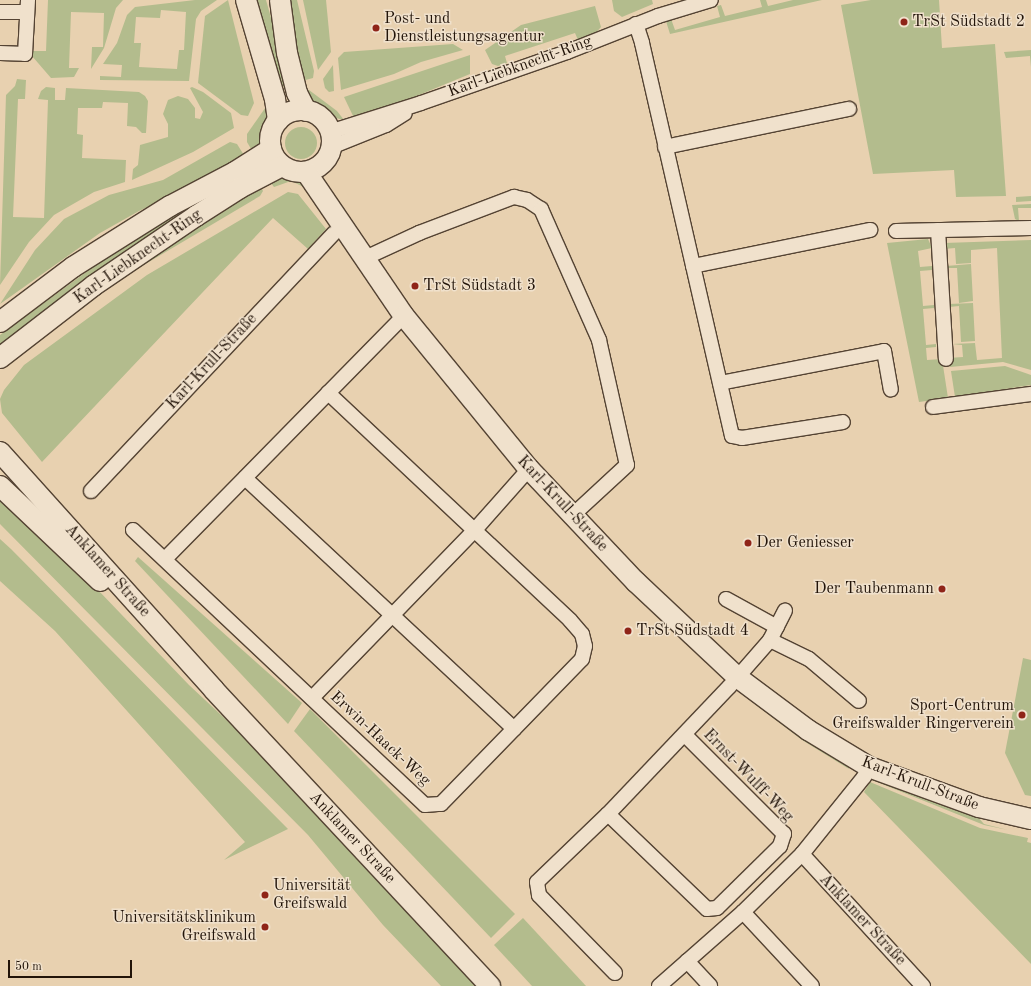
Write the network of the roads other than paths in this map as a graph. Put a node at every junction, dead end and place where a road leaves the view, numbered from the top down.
1 (246, 0) edge
2 (280, 0) edge
3 (711, 0) edge
4 (28, 6) edge
5 (0, 12) edge
6 (636, 24) junction
7 (0, 53) edge
8 (849, 109) dead end
9 (306, 111) junction
10 (278, 121) junction
11 (331, 138) junction
12 (665, 147) junction
13 (271, 149) junction
14 (282, 166) junction
15 (314, 168) junction
16 (338, 228) junction
17 (1031, 228) edge
18 (870, 230) dead end
19 (938, 230) junction
20 (896, 231) dead end
21 (365, 258) junction
22 (693, 266) junction
23 (404, 316) junction
24 (0, 322) edge
25 (0, 358) edge
26 (946, 359) dead end
27 (720, 383) junction
28 (891, 389) dead end
29 (328, 393) junction
30 (1031, 394) edge
31 (933, 407) dead end
32 (843, 422) dead end
33 (0, 452) edge
34 (529, 469) junction
35 (245, 478) junction
36 (0, 486) edge
37 (91, 491) dead end
38 (572, 516) junction
39 (133, 530) dead end
40 (473, 532) junction
41 (166, 558) junction
42 (726, 599) dead end
43 (785, 611) dead end
44 (393, 615) junction
45 (777, 627) junction
46 (770, 640) junction
47 (737, 677) junction
48 (214, 690) junction
49 (312, 698) junction
50 (859, 701) dead end
51 (514, 729) junction
52 (685, 734) junction
53 (869, 767) junction
54 (608, 814) junction
55 (1031, 819) edge
56 (802, 854) junction
57 (743, 912) junction
58 (687, 961) junction
59 (615, 973) dead end
60 (490, 986) edge
61 (659, 986) edge
62 (710, 986) edge
63 (812, 986) edge
64 (923, 986) edge

1 - 10 street
2 - 9 street
3 - 6 street, Karl-Liebknecht-Ring
4 - 5 street
4 - 7 street
6 - 11 street, Karl-Liebknecht-Ring
6 - 12 street
8 - 12 street
9 - 10 street
9 - 11 street
10 - 13 street
11 - 15 street
12 - 22 street
13 - 14 street
13 - 24 street, Karl-Liebknecht-Ring
14 - 15 street
14 - 25 street, Karl-Liebknecht-Ring
15 - 16 street, Karl-Krull-Straße
16 - 21 street, Karl-Krull-Straße
16 - 37 street, Karl-Krull-Straße
17 - 19 street
18 - 22 street
19 - 20 street
19 - 26 street
21 - 23 street, Karl-Krull-Straße
21 - 38 street
22 - 27 street
23 - 29 street
23 - 34 street, Karl-Krull-Straße
27 - 28 street
27 - 32 street
29 - 35 street
29 - 40 street, Erwin-Haack-Weg
30 - 31 street
33 - 48 street, Anklamer Straße
34 - 38 street, Karl-Krull-Straße
34 - 40 street, Erwin-Haack-Weg
35 - 41 street
35 - 44 street
36 - 48 street, Anklamer Straße
38 - 47 street, Karl-Krull-Straße
39 - 41 street, Erwin-Haack-Weg
40 - 44 street, Erwin-Haack-Weg
40 - 51 street, Erwin-Haack-Weg
41 - 49 street, Erwin-Haack-Weg
42 - 45 street
43 - 45 street
44 - 49 street, Erwin-Haack-Weg
44 - 51 street
45 - 46 street
46 - 47 street
46 - 50 street
47 - 52 street, Ernst-Wulff-Weg
47 - 53 street, Karl-Krull-Straße
48 - 60 street, Anklamer Straße
49 - 51 street, Erwin-Haack-Weg
52 - 54 street, Ernst-Wulff-Weg
52 - 54 street, Ernst-Wulff-Weg
53 - 55 street, Karl-Krull-Straße
53 - 56 street
54 - 59 street, Ernst-Wulff-Weg
56 - 57 street
56 - 64 street, Anklamer Straße
57 - 58 street
57 - 63 street
58 - 61 street
58 - 62 street

